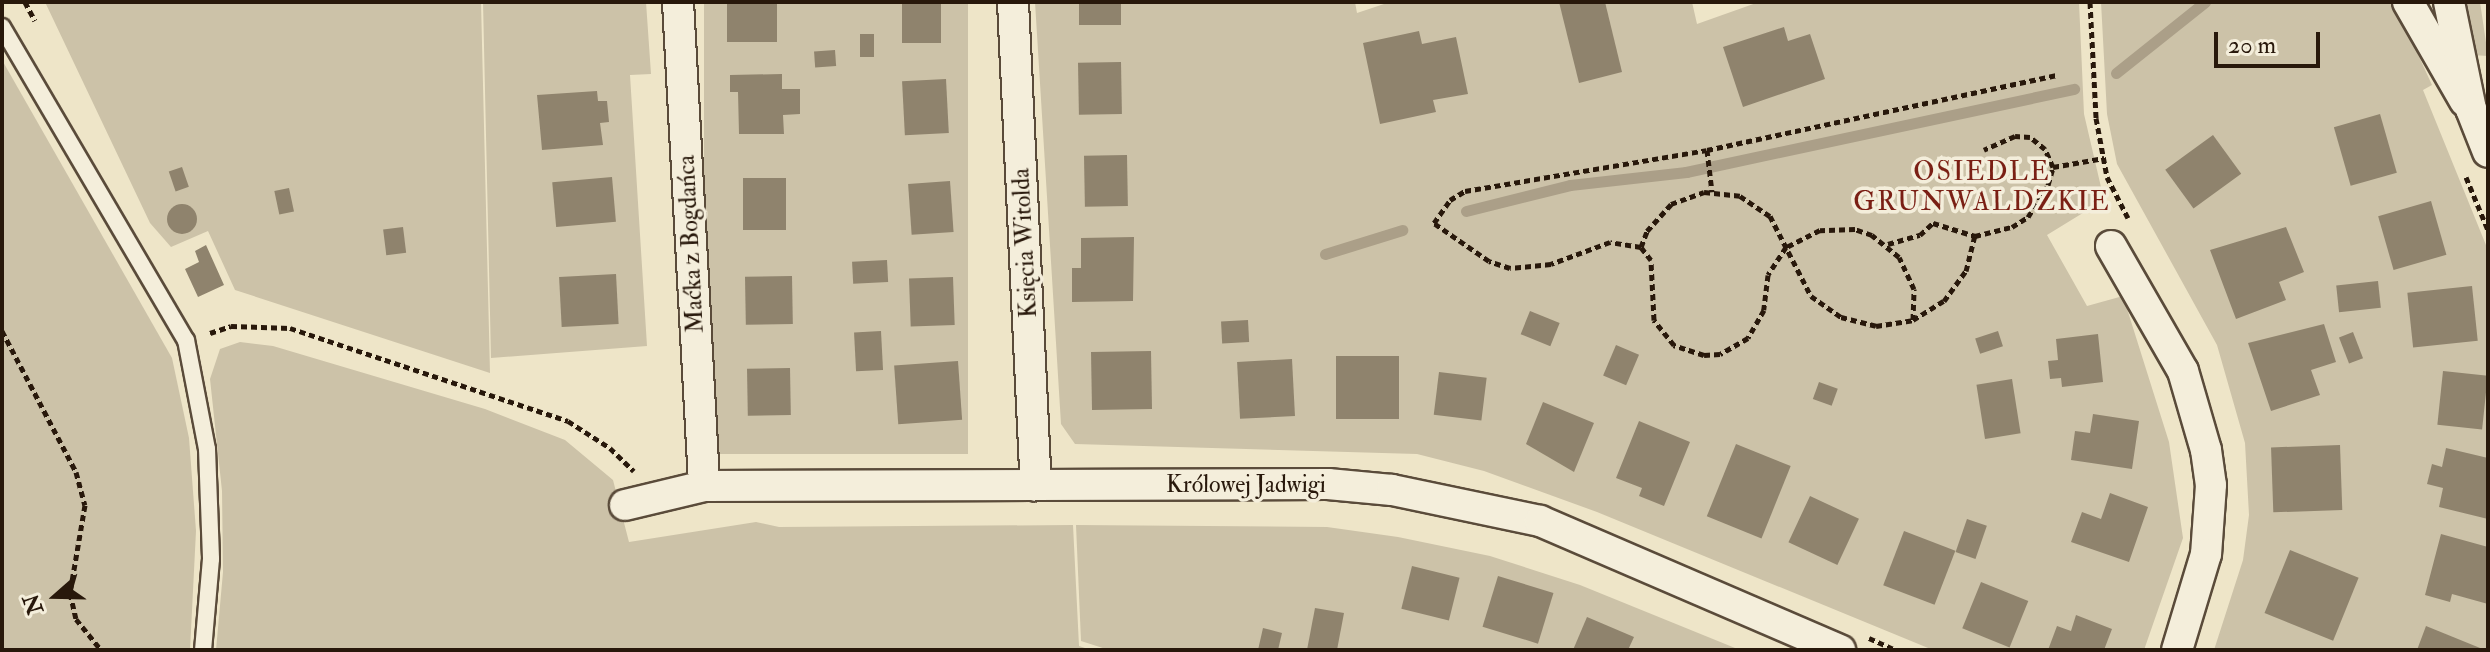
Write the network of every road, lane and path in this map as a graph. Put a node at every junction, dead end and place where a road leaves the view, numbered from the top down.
1 (25, 2) edge
2 (678, 2) edge
3 (1013, 2) edge
4 (2408, 2) edge
5 (2449, 2) edge
6 (35, 21) dead end
7 (2, 27) edge
8 (2058, 75) dead end
9 (2471, 109) junction
10 (1984, 150) dead end
11 (2488, 152) edge
12 (1708, 153) junction
13 (2104, 158) dead end
14 (2053, 167) junction
15 (1712, 192) junction
16 (1975, 236) junction
17 (1886, 244) junction
18 (2111, 246) dead end
19 (1641, 247) junction
20 (1786, 247) junction
21 (1913, 320) junction
22 (2, 331) edge
23 (186, 340) junction
24 (1036, 485) junction
25 (704, 486) junction
26 (639, 502) joint
27 (1846, 641) edge
28 (101, 650) edge
29 (203, 650) edge
30 (1896, 650) edge
31 (2177, 650) edge

1 - 6 path
2 - 25 street, Maćka z Bogdańca
3 - 24 street, Księcia Witolda
4 - 9 street
5 - 9 street
7 - 23 lane
8 - 12 path
9 - 11 street
10 - 14 path
12 - 15 path
12 - 19 path
13 - 14 path
14 - 16 path
15 - 19 path
15 - 20 path
16 - 17 path
16 - 21 path
17 - 20 path
17 - 21 path
18 - 31 street
19 - 20 path
20 - 21 path
22 - 28 path
23 - 26 path
23 - 29 lane
24 - 25 street, Królowej Jadwigi
24 - 27 street, Królowej Jadwigi
25 - 26 street, Królowej Jadwigi
27 - 30 path

